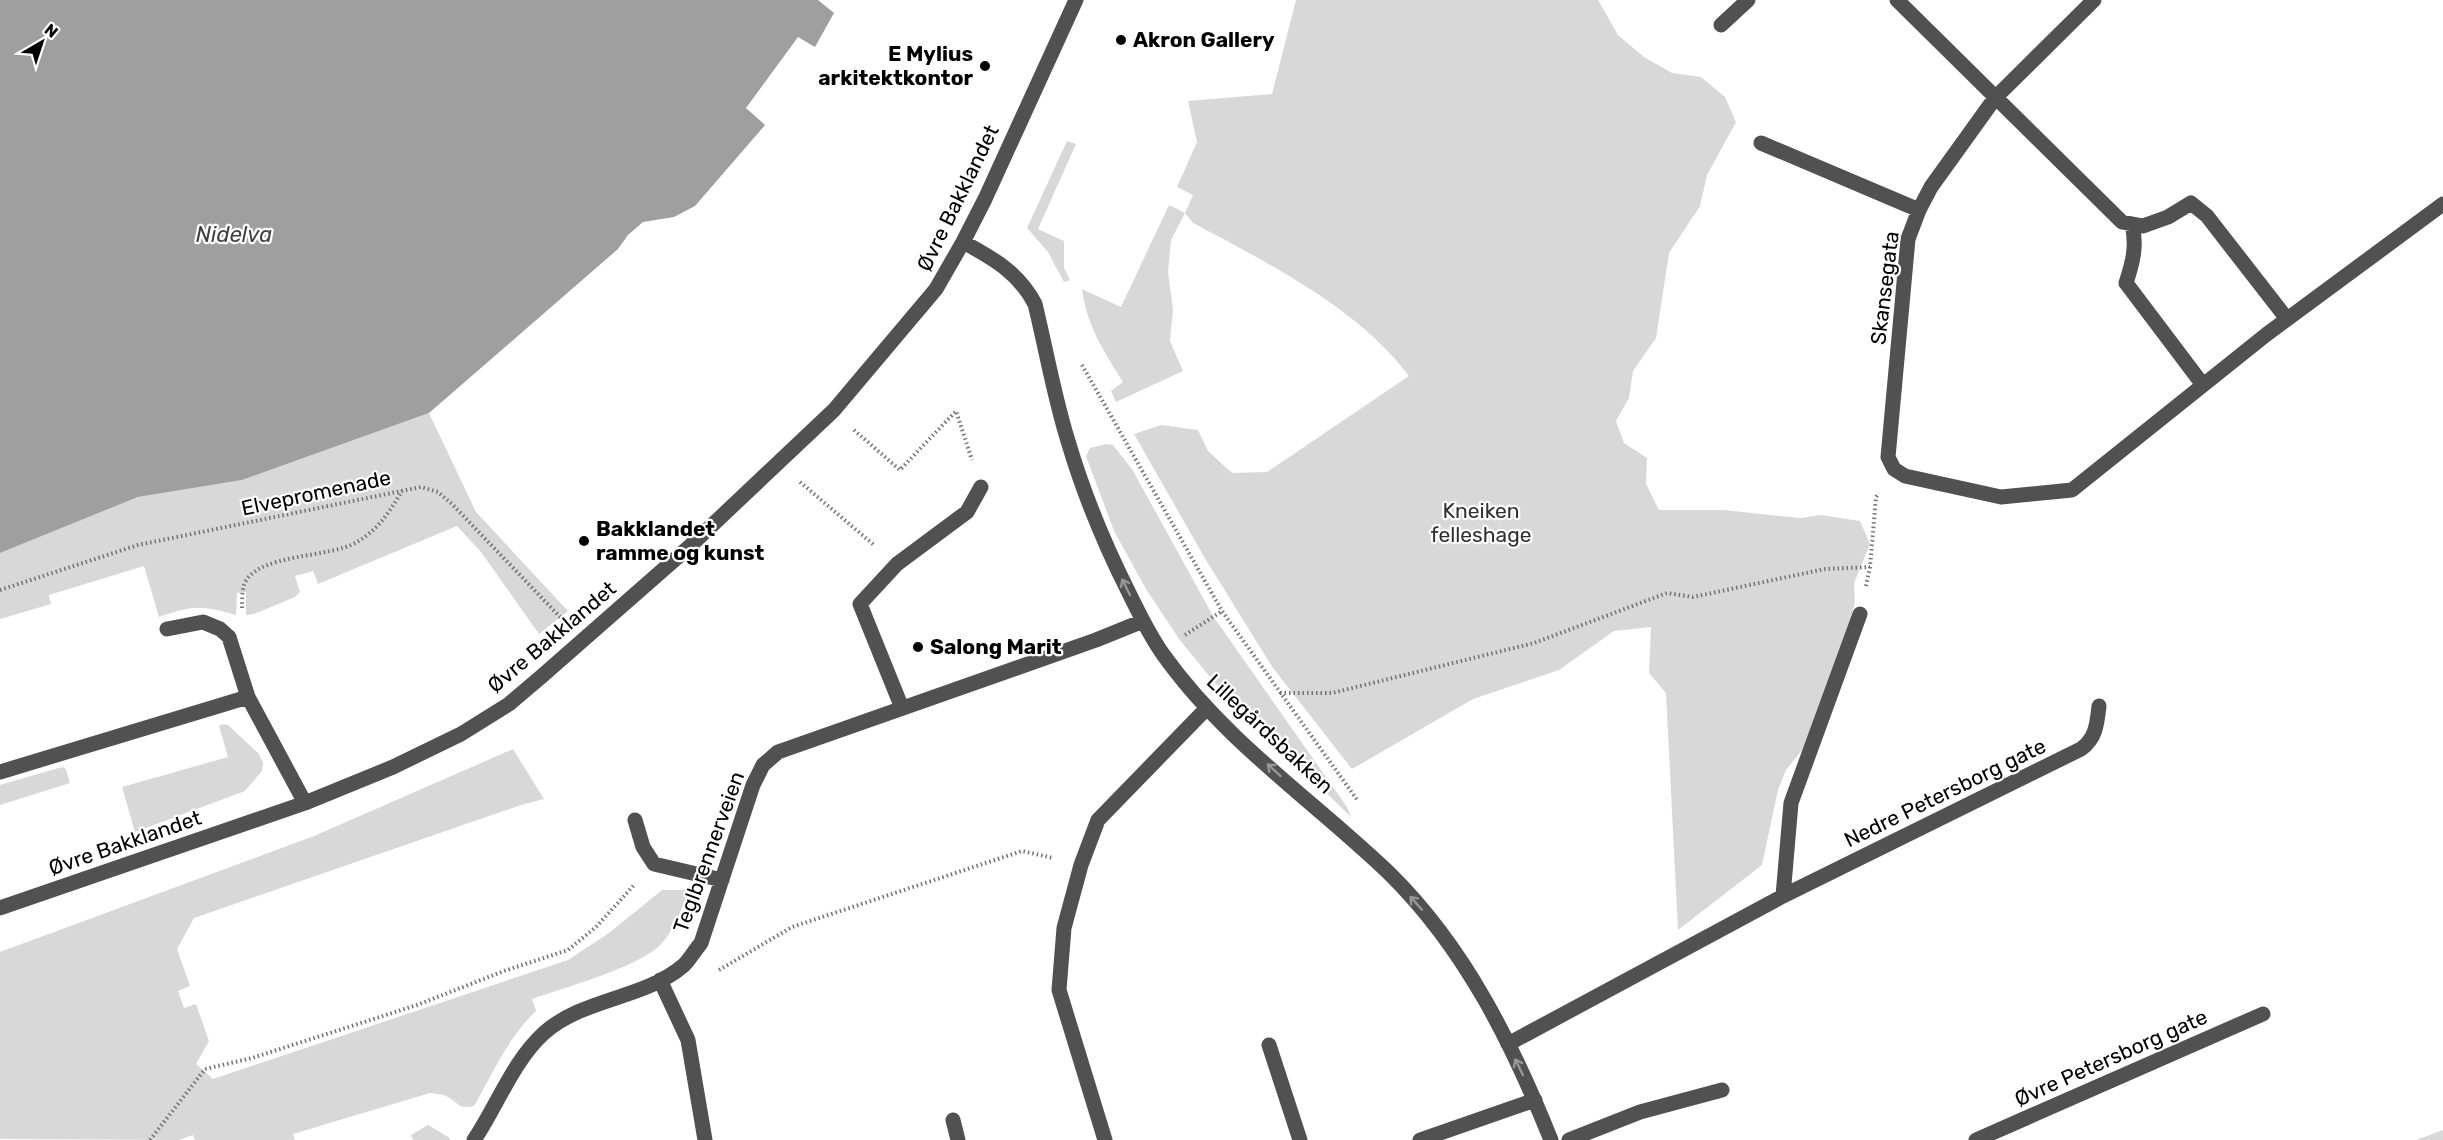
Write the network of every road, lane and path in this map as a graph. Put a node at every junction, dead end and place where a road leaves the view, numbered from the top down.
1 (1076, 0) edge
2 (1748, 0) edge
3 (1898, 0) edge
4 (2094, 0) edge
5 (1721, 25) dead end
6 (1995, 98) junction
7 (1761, 143) dead end
8 (2443, 204) edge
9 (1918, 210) junction
10 (2132, 224) junction
11 (963, 242) junction
12 (2287, 319) junction
13 (1080, 361) dead end
14 (2204, 385) junction
15 (834, 410) junction
16 (778, 464) junction
17 (1894, 470) junction
18 (981, 487) joint
19 (402, 491) junction
20 (858, 531) dead end
21 (1870, 567) junction
22 (0, 590) edge
23 (1222, 611) junction
24 (241, 612) dead end
25 (1860, 614) joint
26 (1143, 621) junction
27 (167, 629) dead end
28 (1179, 639) dead end
29 (583, 640) junction
30 (1280, 693) junction
31 (248, 697) junction
32 (2099, 706) dead end
33 (902, 708) junction
34 (1206, 710) junction
35 (0, 772) edge
36 (305, 803) junction
37 (1360, 804) dead end
38 (635, 820) dead end
39 (654, 864) junction
40 (1081, 865) junction
41 (722, 880) junction
42 (1783, 896) junction
43 (0, 908) edge
44 (660, 980) junction
45 (670, 1000) junction
46 (2263, 1014) dead end
47 (1508, 1044) junction
48 (1269, 1045) dead end
49 (1722, 1090) dead end
50 (1534, 1100) junction
51 (953, 1120) dead end
52 (150, 1140) edge
53 (474, 1140) edge
54 (705, 1140) edge
55 (958, 1140) edge
56 (1105, 1140) edge
57 (1300, 1140) edge
58 (1420, 1140) edge
59 (1551, 1140) edge
60 (1569, 1140) edge
61 (1976, 1140) edge

1 - 11 street, Øvre Bakklandet
2 - 5 street
3 - 6 street
4 - 6 street, Skansegata
6 - 9 street, Skansegata
6 - 10 street
7 - 9 street
8 - 12 street
9 - 17 street, Skansegata
10 - 12 street
10 - 14 street
11 - 15 street, Øvre Bakklandet
26 -> 11 street, Lillegårdsbakken
12 - 14 street
13 - 23 path
14 - 17 street
15 - 16 street, Øvre Bakklandet
15 - 18 path
16 - 20 path
16 - 29 street, Øvre Bakklandet
17 - 21 path
18 - 33 street
19 - 22 path, Elvepromenade
19 - 24 path
19 - 29 path, Elvepromenade
21 - 25 path
21 - 30 path
23 - 28 path
23 - 30 path
25 - 42 street
26 - 33 street, Teglbrennerveien
26 - 34 street, Lillegårdsbakken
27 - 31 street
29 - 36 street, Øvre Bakklandet
30 - 37 path
31 - 35 street
31 - 36 street
32 - 42 street, Nedre Petersborg gate
33 - 41 street, Teglbrennerveien
34 - 40 street
47 -> 34 street, Lillegårdsbakken
36 - 43 street, Øvre Bakklandet
38 - 39 street
39 - 41 street
39 - 52 path
40 - 45 path
40 - 56 street
41 - 44 street, Teglbrennerveien
42 - 47 street, Nedre Petersborg gate
44 - 45 street
44 - 53 street, Teglbrennerveien
45 - 54 street
46 - 61 street, Øvre Petersborg gate
50 -> 47 street, Lillegårdsbakken
48 - 57 street
49 - 60 street
50 - 58 street
50 - 59 street, Lillegårdsbakken
51 - 55 street

